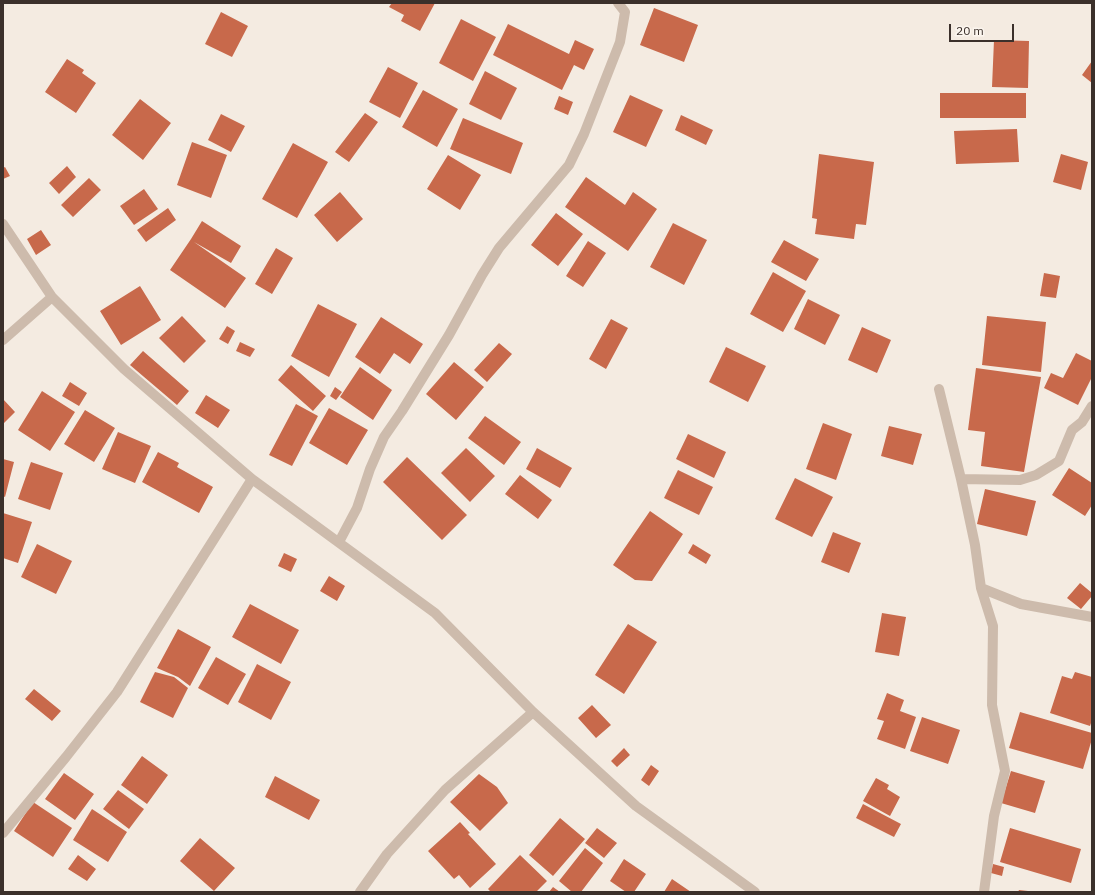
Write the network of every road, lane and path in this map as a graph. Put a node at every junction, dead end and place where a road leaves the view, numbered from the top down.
1 (618, 3) edge
2 (3, 224) edge
3 (52, 297) junction
4 (3, 340) edge
5 (939, 388) dead end
6 (1092, 406) edge
7 (252, 479) junction
8 (961, 479) junction
9 (339, 542) junction
10 (981, 588) junction
11 (1092, 617) edge
12 (534, 712) junction
13 (3, 833) edge
14 (360, 892) edge
15 (755, 892) edge
16 (984, 892) edge

1 - 9 street
2 - 3 street
3 - 4 street
3 - 7 street
5 - 8 street
6 - 8 street
7 - 9 street
7 - 13 street
8 - 10 street
9 - 12 street
10 - 11 street
10 - 16 street
12 - 14 street
12 - 15 street

